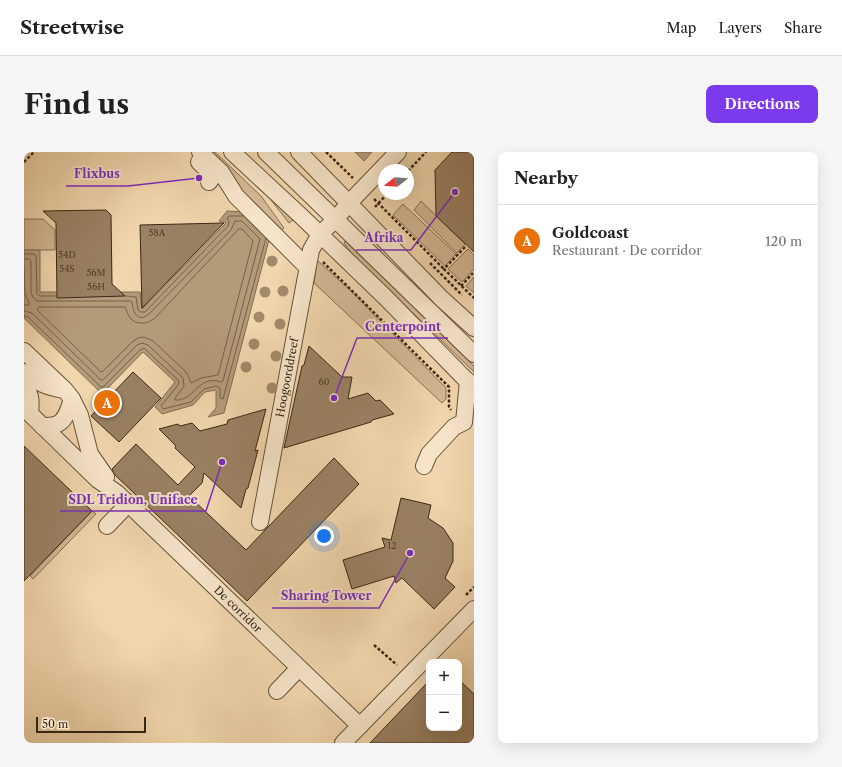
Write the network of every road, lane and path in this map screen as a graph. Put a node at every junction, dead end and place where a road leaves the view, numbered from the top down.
1 (34, 152) edge
2 (189, 152) edge
3 (200, 152) edge
4 (232, 152) edge
5 (266, 152) edge
6 (299, 152) edge
7 (398, 152) edge
8 (426, 152) edge
9 (24, 162) edge
10 (414, 165) edge
11 (210, 182) dead end
12 (381, 200) edge
13 (349, 203) junction
14 (378, 203) junction
15 (375, 208) dead end
16 (335, 220) junction
17 (320, 234) junction
18 (465, 247) dead end
19 (311, 250) junction
20 (307, 267) junction
21 (444, 269) junction
22 (474, 273) edge
23 (461, 286) junction
24 (474, 298) edge
25 (474, 328) edge
26 (24, 350) edge
27 (474, 354) edge
28 (24, 372) edge
29 (471, 384) edge
30 (24, 386) edge
31 (69, 395) junction
32 (27, 411) edge
33 (464, 422) junction
34 (42, 426) junction
35 (424, 466) dead end
36 (122, 499) junction
37 (260, 522) dead end
38 (107, 526) dead end
39 (474, 609) edge
40 (374, 645) dead end
41 (397, 665) dead end
42 (299, 668) junction
43 (277, 691) dead end
44 (360, 726) junction
45 (343, 743) edge

1 - 9 path
2 - 11 street
3 - 20 street
4 - 17 street
5 - 16 street
6 - 13 street
7 - 13 street, Hoogoorddreef
8 - 10 path
12 - 14 path
13 - 16 street, Hoogoorddreef
13 - 25 street
14 - 15 path
14 - 21 path
16 - 17 street, Hoogoorddreef
16 - 27 street
17 - 19 street, Hoogoorddreef
17 - 29 street
18 - 21 path
19 - 20 street, Hoogoorddreef
19 - 33 path
20 - 37 street, Hoogoorddreef
21 - 23 path
22 - 23 path
23 - 24 path
26 - 31 street, De corridor
28 - 31 street
29 - 33 street
30 - 32 street
31 - 34 street
31 - 36 street, De corridor
32 - 34 street, De corridor
33 - 35 street
34 - 36 street, De corridor
36 - 38 street
36 - 42 street, De corridor
39 - 44 street
40 - 41 path
42 - 43 street
42 - 44 street, De corridor
44 - 45 street

